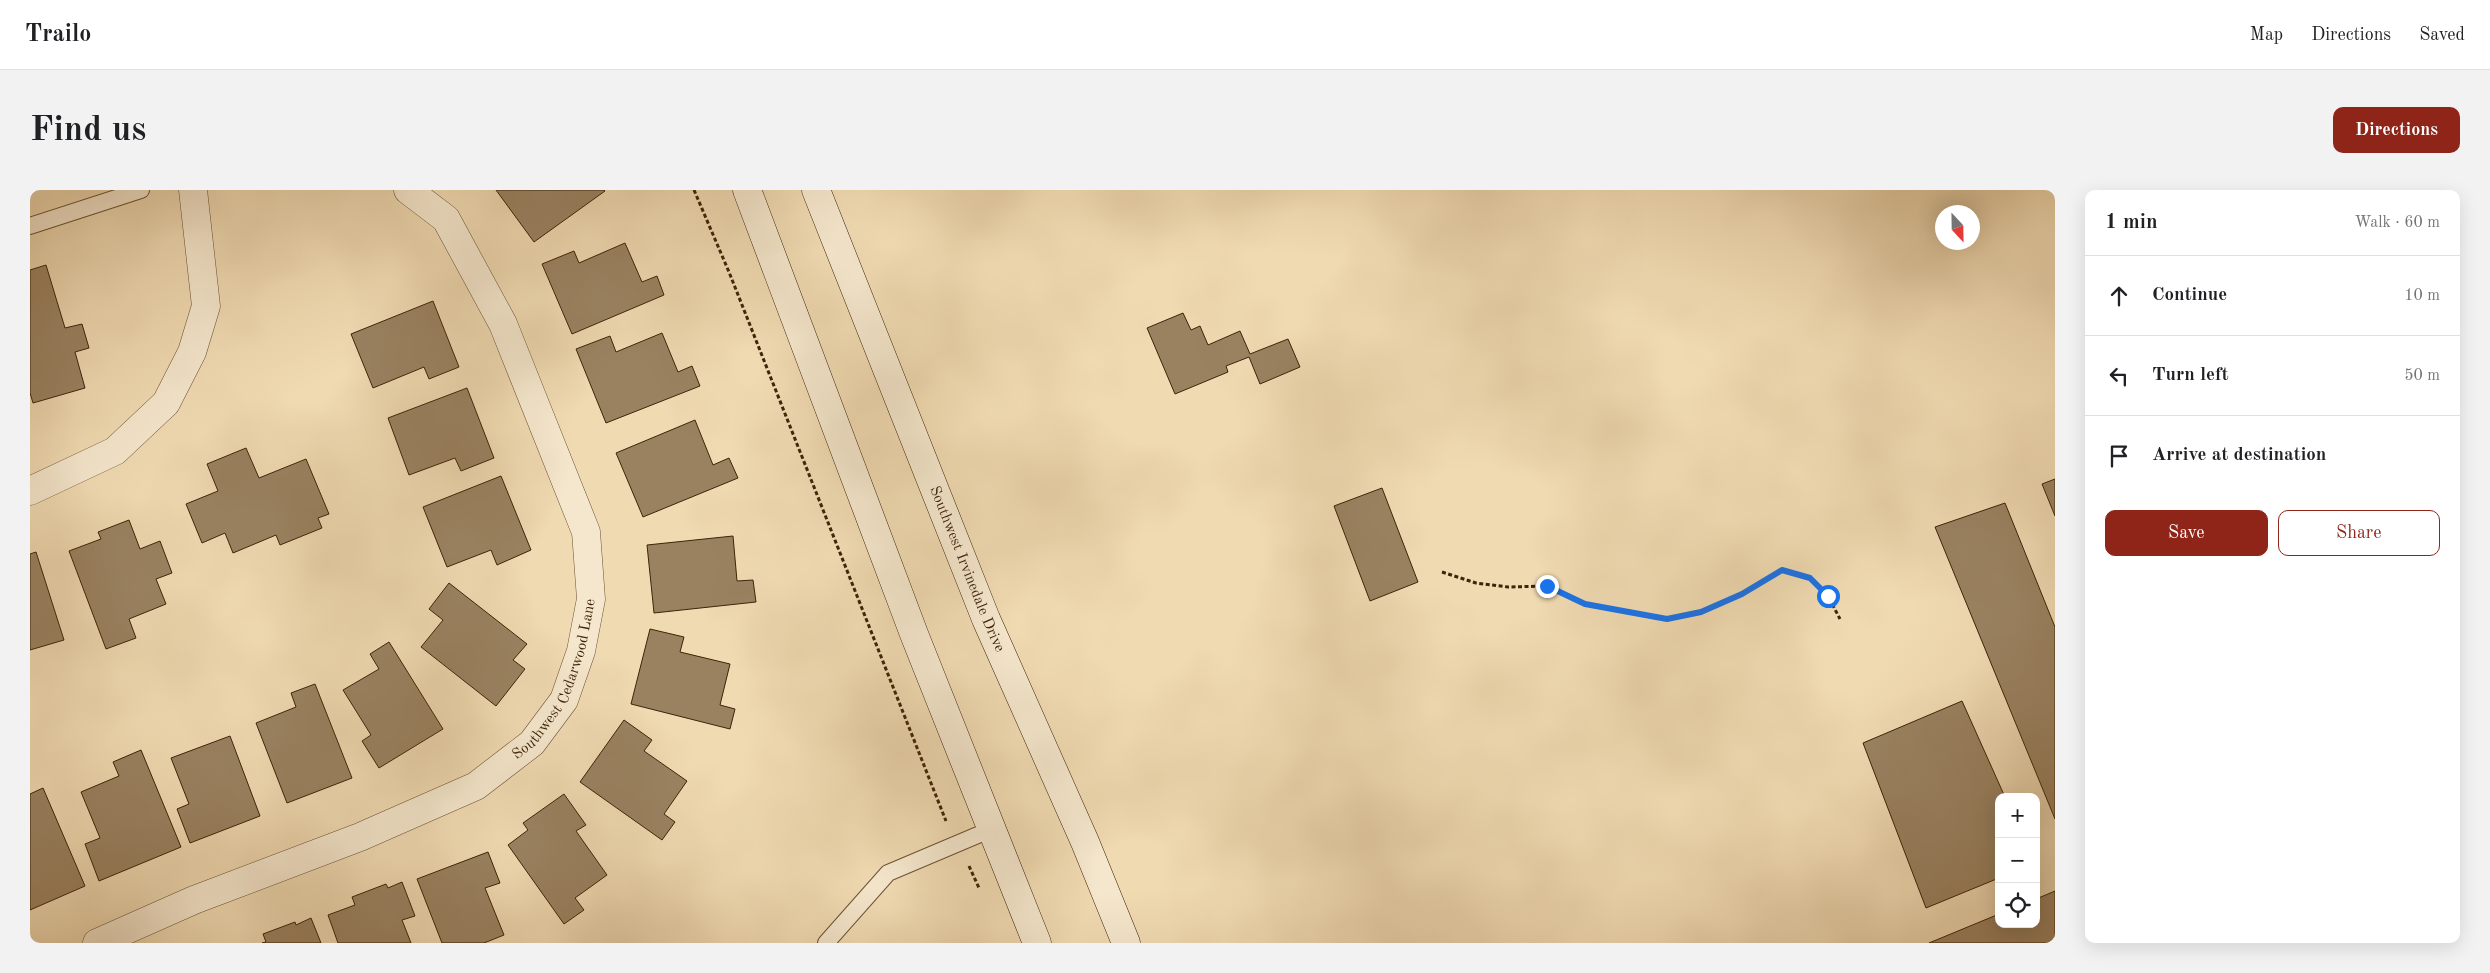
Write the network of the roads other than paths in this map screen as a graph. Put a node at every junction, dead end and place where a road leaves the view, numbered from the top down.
1 (141, 190) edge
2 (193, 190) edge
3 (408, 190) edge
4 (747, 190) edge
5 (816, 190) edge
6 (30, 226) edge
7 (30, 491) edge
8 (992, 829) junction
9 (96, 943) edge
10 (826, 943) edge
11 (1037, 943) edge
12 (1126, 943) edge

1 - 6 lane
2 - 7 main road
3 - 9 main road, Southwest Cedarwood Lane
4 - 8 main road
5 - 12 main road, Southwest Irvinedale Drive
8 - 10 lane
8 - 11 main road

